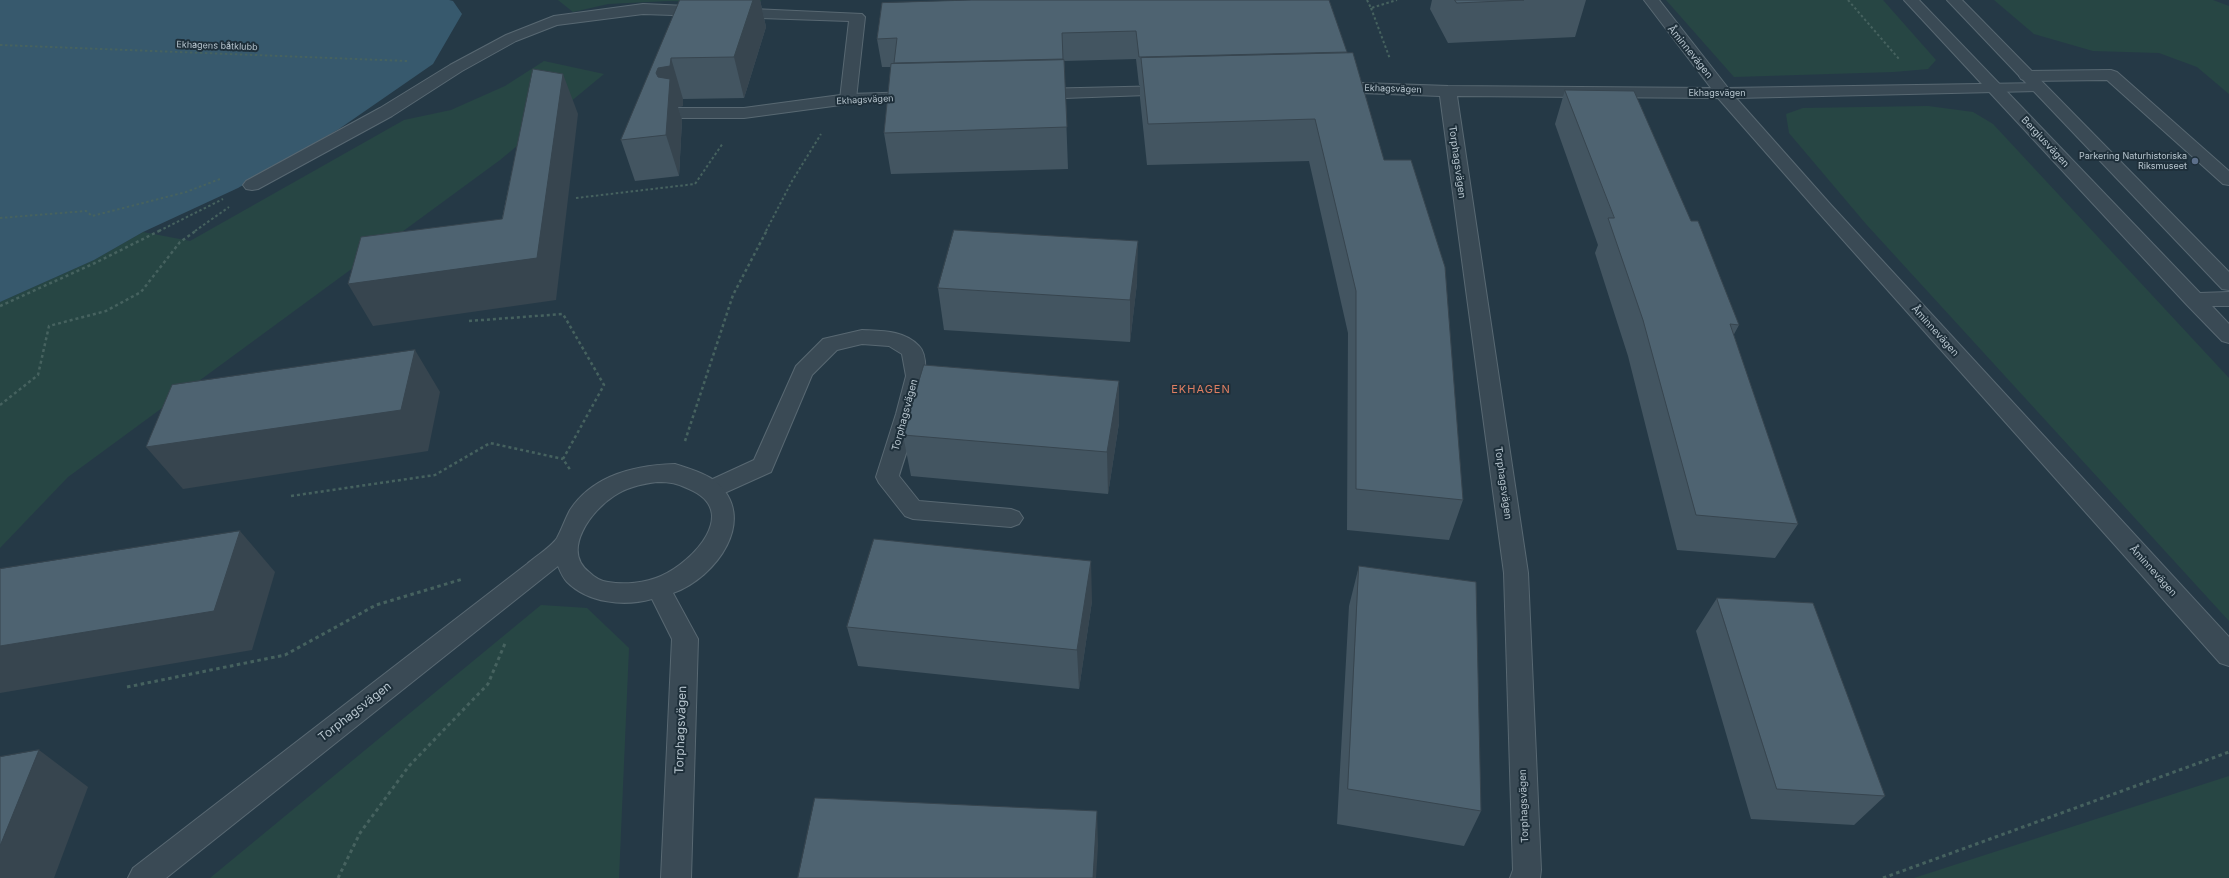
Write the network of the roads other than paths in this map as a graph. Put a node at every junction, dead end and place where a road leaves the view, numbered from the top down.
1 (1651, 0) edge
2 (1910, 0) edge
3 (1954, 0) edge
4 (2032, 81) junction
5 (1321, 87) edge
6 (1992, 87) junction
7 (1187, 90) edge
8 (1448, 91) junction
9 (1723, 93) junction
10 (1021, 95) edge
11 (934, 97) edge
12 (848, 99) junction
13 (678, 113) dead end
14 (2229, 180) edge
15 (252, 185) road end
16 (2229, 284) edge
17 (2229, 299) edge
18 (2194, 300) junction
19 (2229, 336) edge
20 (712, 489) junction
21 (1011, 518) dead end
22 (566, 544) junction
23 (659, 589) junction
24 (2229, 655) edge
25 (143, 878) edge
26 (676, 878) edge
27 (1525, 878) edge

1 - 9 street, Åminnevägen
2 - 6 street, Bergiusvägen
3 - 4 street
4 - 6 street, Ekhagsvägen
4 - 14 street, Ekhagsvägen
4 - 16 street
5 - 8 street, Ekhagsvägen
6 - 9 street, Ekhagsvägen
6 - 18 street, Bergiusvägen
7 - 10 street
8 - 9 street, Ekhagsvägen
8 - 27 street, Torphagsvägen
9 - 24 street, Åminnevägen
11 - 12 street, Ekhagsvägen
12 - 13 street, Ekhagsvägen
12 - 15 street
17 - 18 street
18 - 19 street, Bergiusvägen
20 - 21 street, Torphagsvägen
20 - 22 street, Torphagsvägen
20 - 23 street, Torphagsvägen
22 - 23 street, Torphagsvägen
22 - 25 street, Torphagsvägen
23 - 26 street, Torphagsvägen

